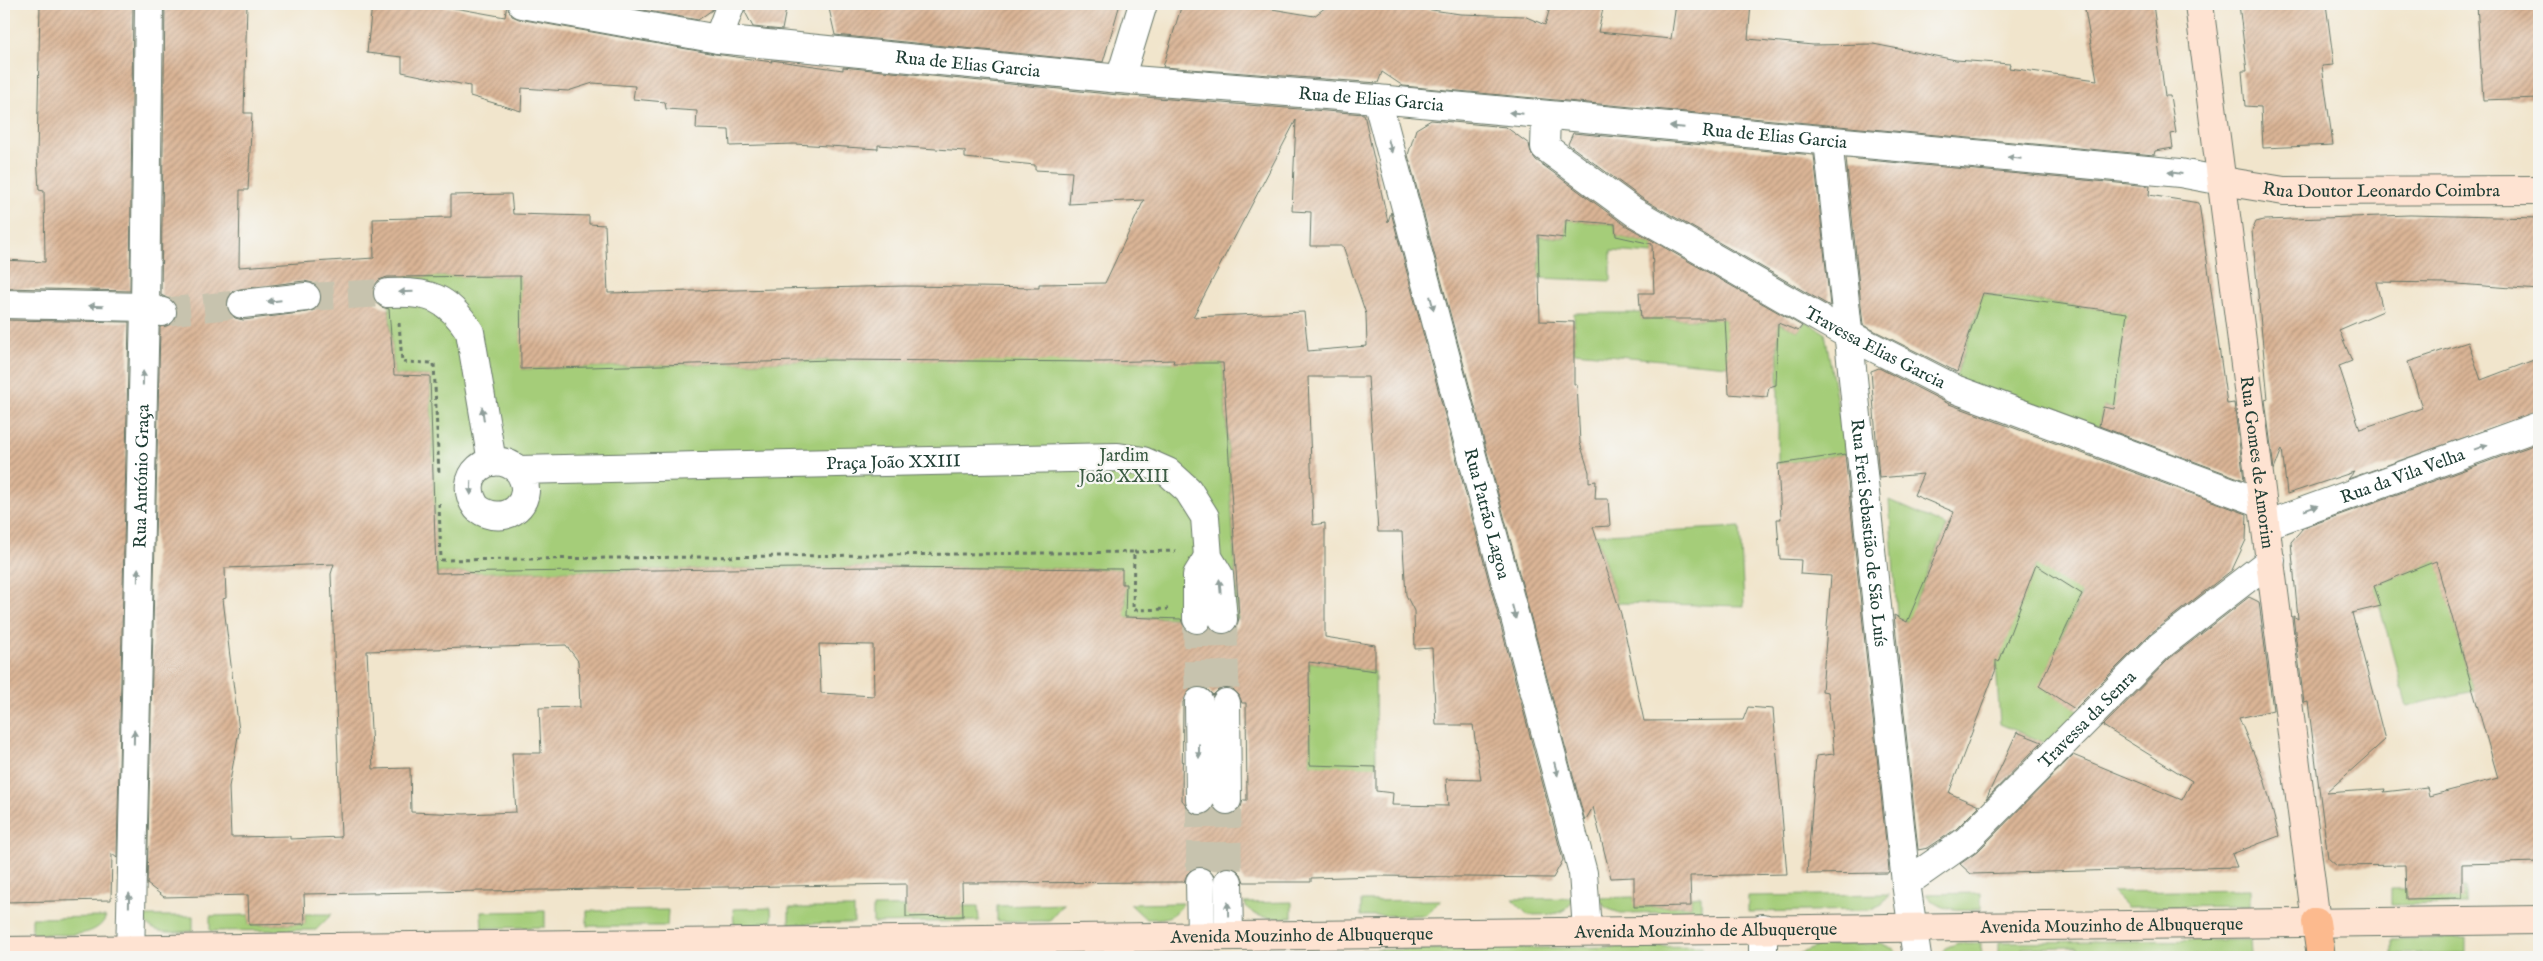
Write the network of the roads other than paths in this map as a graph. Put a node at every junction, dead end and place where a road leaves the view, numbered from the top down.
1 (149, 4) edge
2 (522, 4) edge
3 (731, 4) edge
4 (1143, 4) edge
5 (2199, 4) edge
6 (718, 39) junction
7 (1120, 79) junction
8 (1377, 99) junction
9 (1546, 116) junction
10 (1828, 140) junction
11 (2223, 181) junction
12 (2539, 190) edge
13 (388, 293) tunnel mouth
14 (306, 297) tunnel mouth
15 (4, 304) edge
16 (242, 304) tunnel mouth
17 (153, 310) junction
18 (1847, 334) junction
19 (2539, 426) edge
20 (492, 462) junction
21 (518, 470) junction
22 (2264, 514) junction
23 (2271, 560) junction
24 (1199, 615) tunnel mouth
25 (1199, 702) tunnel mouth
26 (1226, 703) tunnel mouth
27 (1200, 800) tunnel mouth
28 (1227, 800) tunnel mouth
29 (1200, 882) tunnel mouth
30 (1228, 882) tunnel mouth
31 (1906, 883) junction
32 (2539, 920) edge
33 (2316, 922) junction
34 (1912, 927) junction
35 (1763, 928) junction
36 (1587, 930) junction
37 (1229, 935) junction
38 (1201, 936) junction
39 (4, 951) edge
40 (130, 953) edge
41 (1763, 957) edge
42 (1917, 957) edge
43 (2321, 957) edge

1 - 17 street, Rua António Graça
2 - 6 street, Rua de Elias Garcia
3 - 6 street
4 - 7 street
5 - 11 main road, Rua Gomes de Amorim
6 - 7 street, Rua de Elias Garcia
7 - 8 street, Rua de Elias Garcia
9 -> 8 street, Rua de Elias Garcia
8 -> 36 street, Rua Patrão Lagoa
10 -> 9 street, Rua de Elias Garcia
9 - 18 street, Travessa Elias Garcia
11 -> 10 street, Rua de Elias Garcia
10 - 18 street, Rua Frei Sebastião de São Luís
11 - 12 main road, Rua Doutor Leonardo Coimbra
11 - 22 main road, Rua Gomes de Amorim
20 -> 13 street
14 -> 16 street
17 -> 15 street
40 -> 17 street, Rua António Graça
18 - 22 street, Travessa Elias Garcia
18 - 31 street, Rua Frei Sebastião de São Luís
22 -> 19 street, Rua da Vila Velha
20 - 21 street, Praça João XXIII
20 -> 21 street
21 - 24 street, Praça João XXIII
22 - 23 main road, Rua Gomes de Amorim
23 - 31 street, Travessa da Senra
23 - 33 main road, Rua Gomes de Amorim
25 -> 27 street
26 - 28 street
29 - 38 street
37 -> 30 street
31 - 34 street, Rua Frei Sebastião de São Luís
32 - 33 main road, Avenida Mouzinho de Albuquerque
33 - 34 main road, Avenida Mouzinho de Albuquerque
33 - 43 main road
34 - 35 main road, Avenida Mouzinho de Albuquerque
34 - 42 street, Rua Frei Sebastião de São Luís
35 - 36 main road, Avenida Mouzinho de Albuquerque
35 - 41 street
36 - 37 main road, Avenida Mouzinho de Albuquerque
37 - 38 main road, Avenida Mouzinho de Albuquerque
38 - 40 main road, Avenida Mouzinho de Albuquerque
39 - 40 main road, Avenida Mouzinho de Albuquerque

